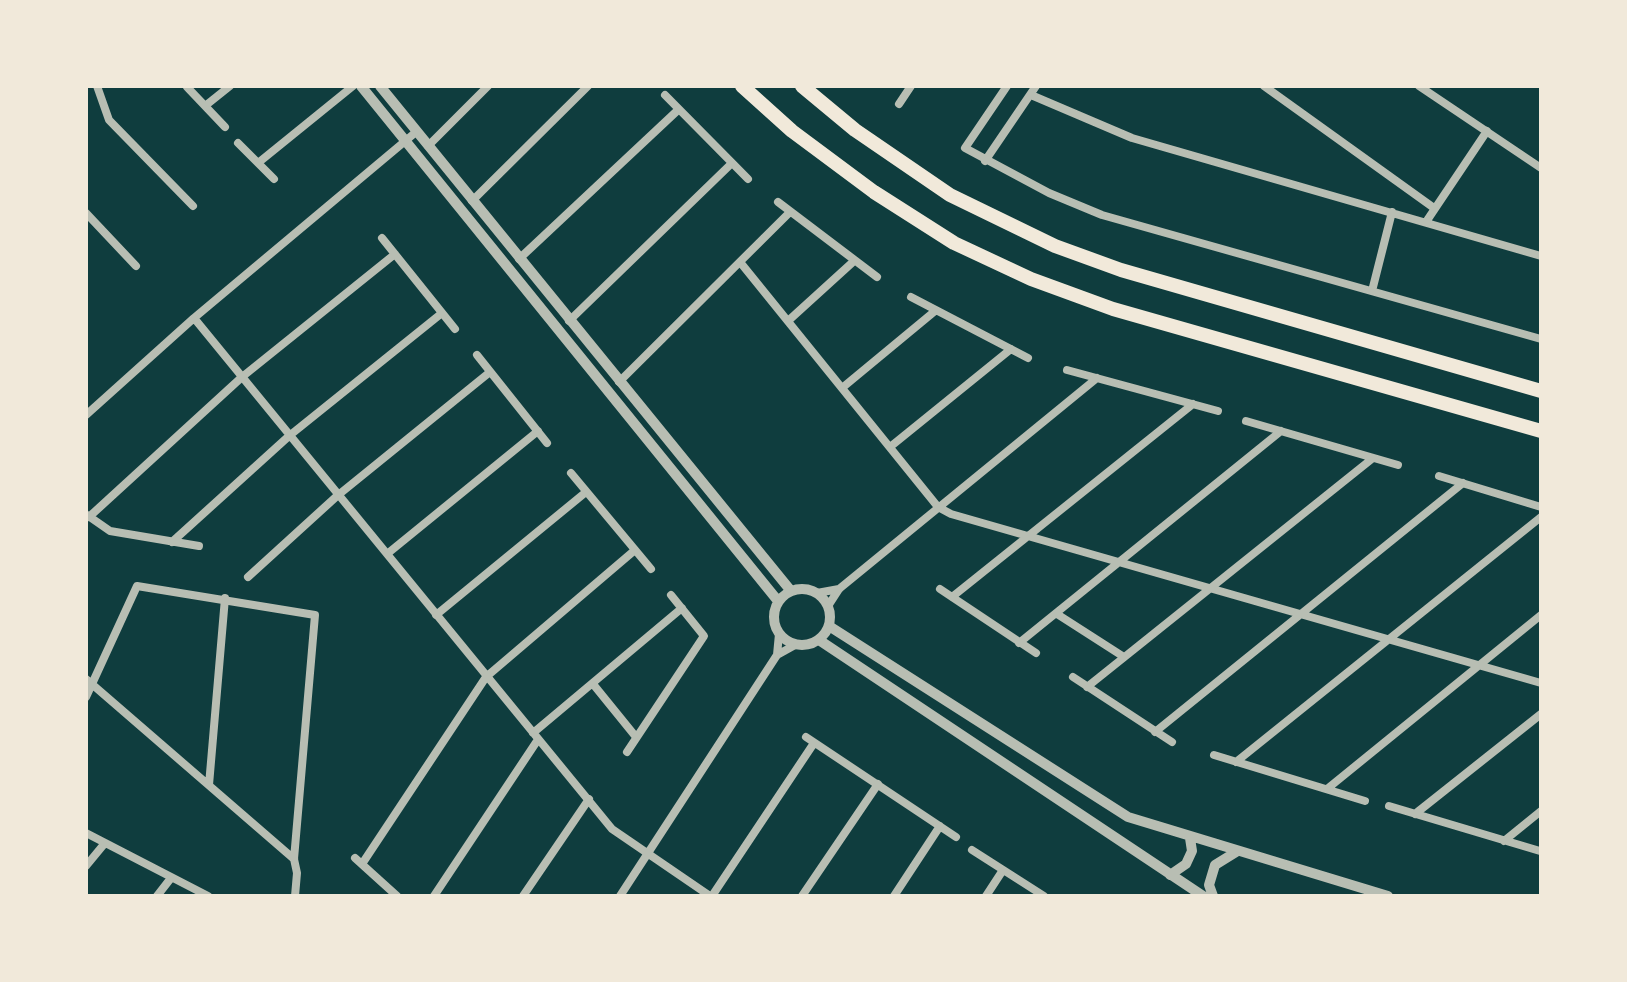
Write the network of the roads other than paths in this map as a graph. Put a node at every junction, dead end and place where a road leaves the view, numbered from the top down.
1 (97, 86) edge
2 (230, 86) edge
3 (353, 86) edge
4 (361, 86) edge
5 (380, 86) edge
6 (488, 86) edge
7 (588, 86) edge
8 (742, 86) edge
9 (802, 86) edge
10 (911, 86) edge
11 (1007, 86) edge
12 (1036, 86) edge
13 (1264, 86) edge
14 (1419, 86) edge
15 (187, 87) edge
16 (665, 95) dead end
17 (1031, 95) junction
18 (899, 104) dead end
19 (205, 106) junction
20 (678, 110) junction
21 (225, 127) dead end
22 (1487, 131) junction
23 (416, 132) junction
24 (405, 142) junction
25 (238, 143) dead end
26 (428, 146) junction
27 (985, 161) junction
28 (258, 163) junction
29 (731, 164) junction
30 (1541, 168) edge
31 (274, 179) dead end
32 (748, 179) dead end
33 (472, 201) junction
34 (778, 202) dead end
35 (193, 206) dead end
36 (1434, 208) junction
37 (790, 212) junction
38 (1392, 212) junction
39 (86, 213) edge
40 (1426, 222) junction
41 (382, 238) dead end
42 (395, 254) junction
43 (1541, 256) edge
44 (519, 259) junction
45 (854, 261) junction
46 (740, 262) junction
47 (136, 266) dead end
48 (877, 277) dead end
49 (1372, 291) junction
50 (911, 297) dead end
51 (935, 311) junction
52 (442, 313) junction
53 (194, 318) junction
54 (569, 321) junction
55 (788, 321) junction
56 (455, 329) dead end
57 (1541, 339) edge
58 (1011, 349) junction
59 (477, 355) dead end
60 (1028, 358) dead end
61 (1067, 370) dead end
62 (490, 372) junction
63 (242, 377) junction
64 (1097, 378) junction
65 (619, 382) junction
66 (842, 388) junction
67 (1541, 391) edge
68 (1193, 404) junction
69 (1218, 411) dead end
70 (86, 415) edge
71 (1246, 421) dead end
72 (538, 431) junction
73 (1281, 431) junction
74 (1541, 431) edge
75 (289, 436) junction
76 (547, 443) dead end
77 (890, 447) junction
78 (1373, 458) junction
79 (1398, 465) dead end
80 (571, 473) dead end
81 (1439, 476) dead end
82 (1463, 483) junction
83 (586, 492) junction
84 (337, 496) junction
85 (938, 507) junction
86 (1541, 507) edge
87 (88, 516) edge
88 (1541, 517) edge
89 (1029, 537) junction
90 (172, 542) junction
91 (199, 546) dead end
92 (635, 550) junction
93 (387, 554) junction
94 (1120, 564) junction
95 (651, 569) dead end
96 (248, 577) dead end
97 (1210, 588) junction
98 (839, 589) junction
99 (940, 589) dead end
100 (791, 591) junction
101 (817, 593) junction
102 (671, 595) dead end
103 (952, 597) junction
104 (225, 598) junction
105 (778, 601) junction
106 (828, 606) junction
107 (682, 608) junction
108 (1057, 614) junction
109 (436, 615) junction
110 (1299, 615) junction
111 (1541, 615) edge
112 (829, 626) junction
113 (779, 634) junction
114 (819, 640) junction
115 (1388, 642) junction
116 (1019, 643) junction
117 (795, 645) junction
118 (1036, 653) dead end
119 (777, 655) junction
120 (1124, 657) junction
121 (1479, 666) junction
122 (486, 677) junction
123 (1073, 677) dead end
124 (89, 682) edge
125 (1541, 683) edge
126 (593, 684) junction
127 (1087, 687) junction
128 (86, 697) edge
129 (1541, 714) edge
130 (1155, 732) junction
131 (535, 737) junction
132 (636, 737) junction
133 (806, 737) dead end
134 (1172, 742) dead end
135 (814, 743) junction
136 (627, 752) dead end
137 (1214, 755) dead end
138 (1236, 762) junction
139 (878, 784) junction
140 (209, 785) junction
141 (1327, 789) junction
142 (589, 799) junction
143 (1365, 801) dead end
144 (1389, 806) dead end
145 (1541, 811) edge
146 (1415, 814) junction
147 (940, 826) junction
148 (86, 833) edge
149 (956, 837) dead end
150 (1190, 838) junction
151 (1504, 841) junction
152 (105, 843) junction
153 (972, 850) dead end
154 (1540, 851) edge
155 (1236, 852) junction
156 (647, 855) junction
157 (294, 859) junction
158 (86, 866) edge
159 (1003, 870) junction
160 (1170, 875) junction
161 (171, 878) junction
162 (157, 896) edge
163 (208, 896) edge
164 (295, 896) edge
165 (397, 896) edge
166 (434, 896) edge
167 (523, 896) edge
168 (620, 896) edge
169 (711, 896) edge
170 (802, 896) edge
171 (894, 896) edge
172 (986, 896) edge
173 (1044, 896) edge
174 (1203, 896) edge
175 (1213, 896) edge
176 (1388, 896) edge

1 - 35 street
2 - 19 street
3 - 28 street
4 - 24 street
5 - 23 street
6 - 26 street
7 - 33 street
8 - 74 highway
9 - 67 highway
10 - 18 street
11 - 27 street
12 - 17 street
13 - 36 street
14 - 22 street
15 - 19 street
16 - 20 street
17 - 27 street
17 - 38 street
19 - 21 street
20 - 29 street
20 - 44 street
22 - 30 street
22 - 36 street
23 - 24 street
23 - 26 street
24 - 53 street
24 - 105 street
25 - 28 street
26 - 33 street
27 - 49 street
28 - 31 street
29 - 32 street
29 - 54 street
33 - 44 street
34 - 37 street
36 - 40 street
37 - 45 street
37 - 46 street
38 - 40 street
38 - 49 street
39 - 47 street
40 - 43 street
41 - 42 street
42 - 52 street
42 - 63 street
44 - 54 street
45 - 48 street
45 - 55 street
46 - 55 street
46 - 65 street
49 - 57 street
50 - 51 street
51 - 58 street
51 - 66 street
52 - 56 street
52 - 75 street
53 - 63 street
53 - 70 street
54 - 65 street
55 - 66 street
58 - 60 street
58 - 77 street
59 - 62 street
61 - 64 street
62 - 72 street
62 - 84 street
63 - 75 street
63 - 87 street
64 - 68 street
64 - 85 street
65 - 100 street
66 - 77 street
68 - 69 street
68 - 89 street
71 - 73 street
72 - 76 street
72 - 93 street
73 - 78 street
73 - 94 street
75 - 84 street
75 - 90 street
77 - 85 street
78 - 79 street
78 - 97 street
80 - 83 street
81 - 82 street
82 - 86 street
82 - 110 street
83 - 92 street
83 - 109 street
84 - 93 street
84 - 96 street
85 - 89 street
85 - 98 street
87 - 90 street
88 - 115 street
89 - 94 street
89 - 103 street
90 - 91 street
92 - 95 street
92 - 122 street
93 - 109 street
94 - 97 street
94 - 108 street
97 - 110 street
97 - 120 street
98 - 101 street
98 - 106 street
99 - 103 street
100 - 101 street
100 - 105 street
101 - 106 street
102 - 107 street
103 - 116 street
104 - 124 street
104 - 140 street
104 - 157 street
105 - 113 street
106 - 112 street
107 - 126 street
107 - 132 street
108 - 116 street
108 - 120 street
109 - 122 street
110 - 115 street
110 - 130 street
111 - 121 street
112 - 114 street
112 - 150 street
113 - 117 street
113 - 119 street
114 - 117 street
114 - 160 street
115 - 121 street
115 - 138 street
116 - 118 street
117 - 119 street
119 - 156 street
120 - 127 street
121 - 125 street
121 - 141 street
122 - 131 street
122 - 165 street
123 - 127 street
124 - 128 street
124 - 140 street
126 - 131 street
126 - 132 street
127 - 130 street
129 - 146 street
130 - 134 street
131 - 142 street
131 - 166 street
132 - 136 street
133 - 135 street
135 - 139 street
135 - 169 street
137 - 138 street
138 - 141 street
139 - 147 street
139 - 170 street
140 - 157 street
141 - 143 street
142 - 156 street
142 - 167 street
144 - 146 street
145 - 151 street
146 - 151 street
147 - 149 street
147 - 171 street
148 - 152 street
150 - 155 street
150 - 160 street
151 - 154 street
152 - 158 street
152 - 161 street
153 - 159 street
155 - 175 street
155 - 176 street
156 - 168 street
156 - 169 street
157 - 164 street
159 - 172 street
159 - 173 street
160 - 174 street
161 - 162 street
161 - 163 street

